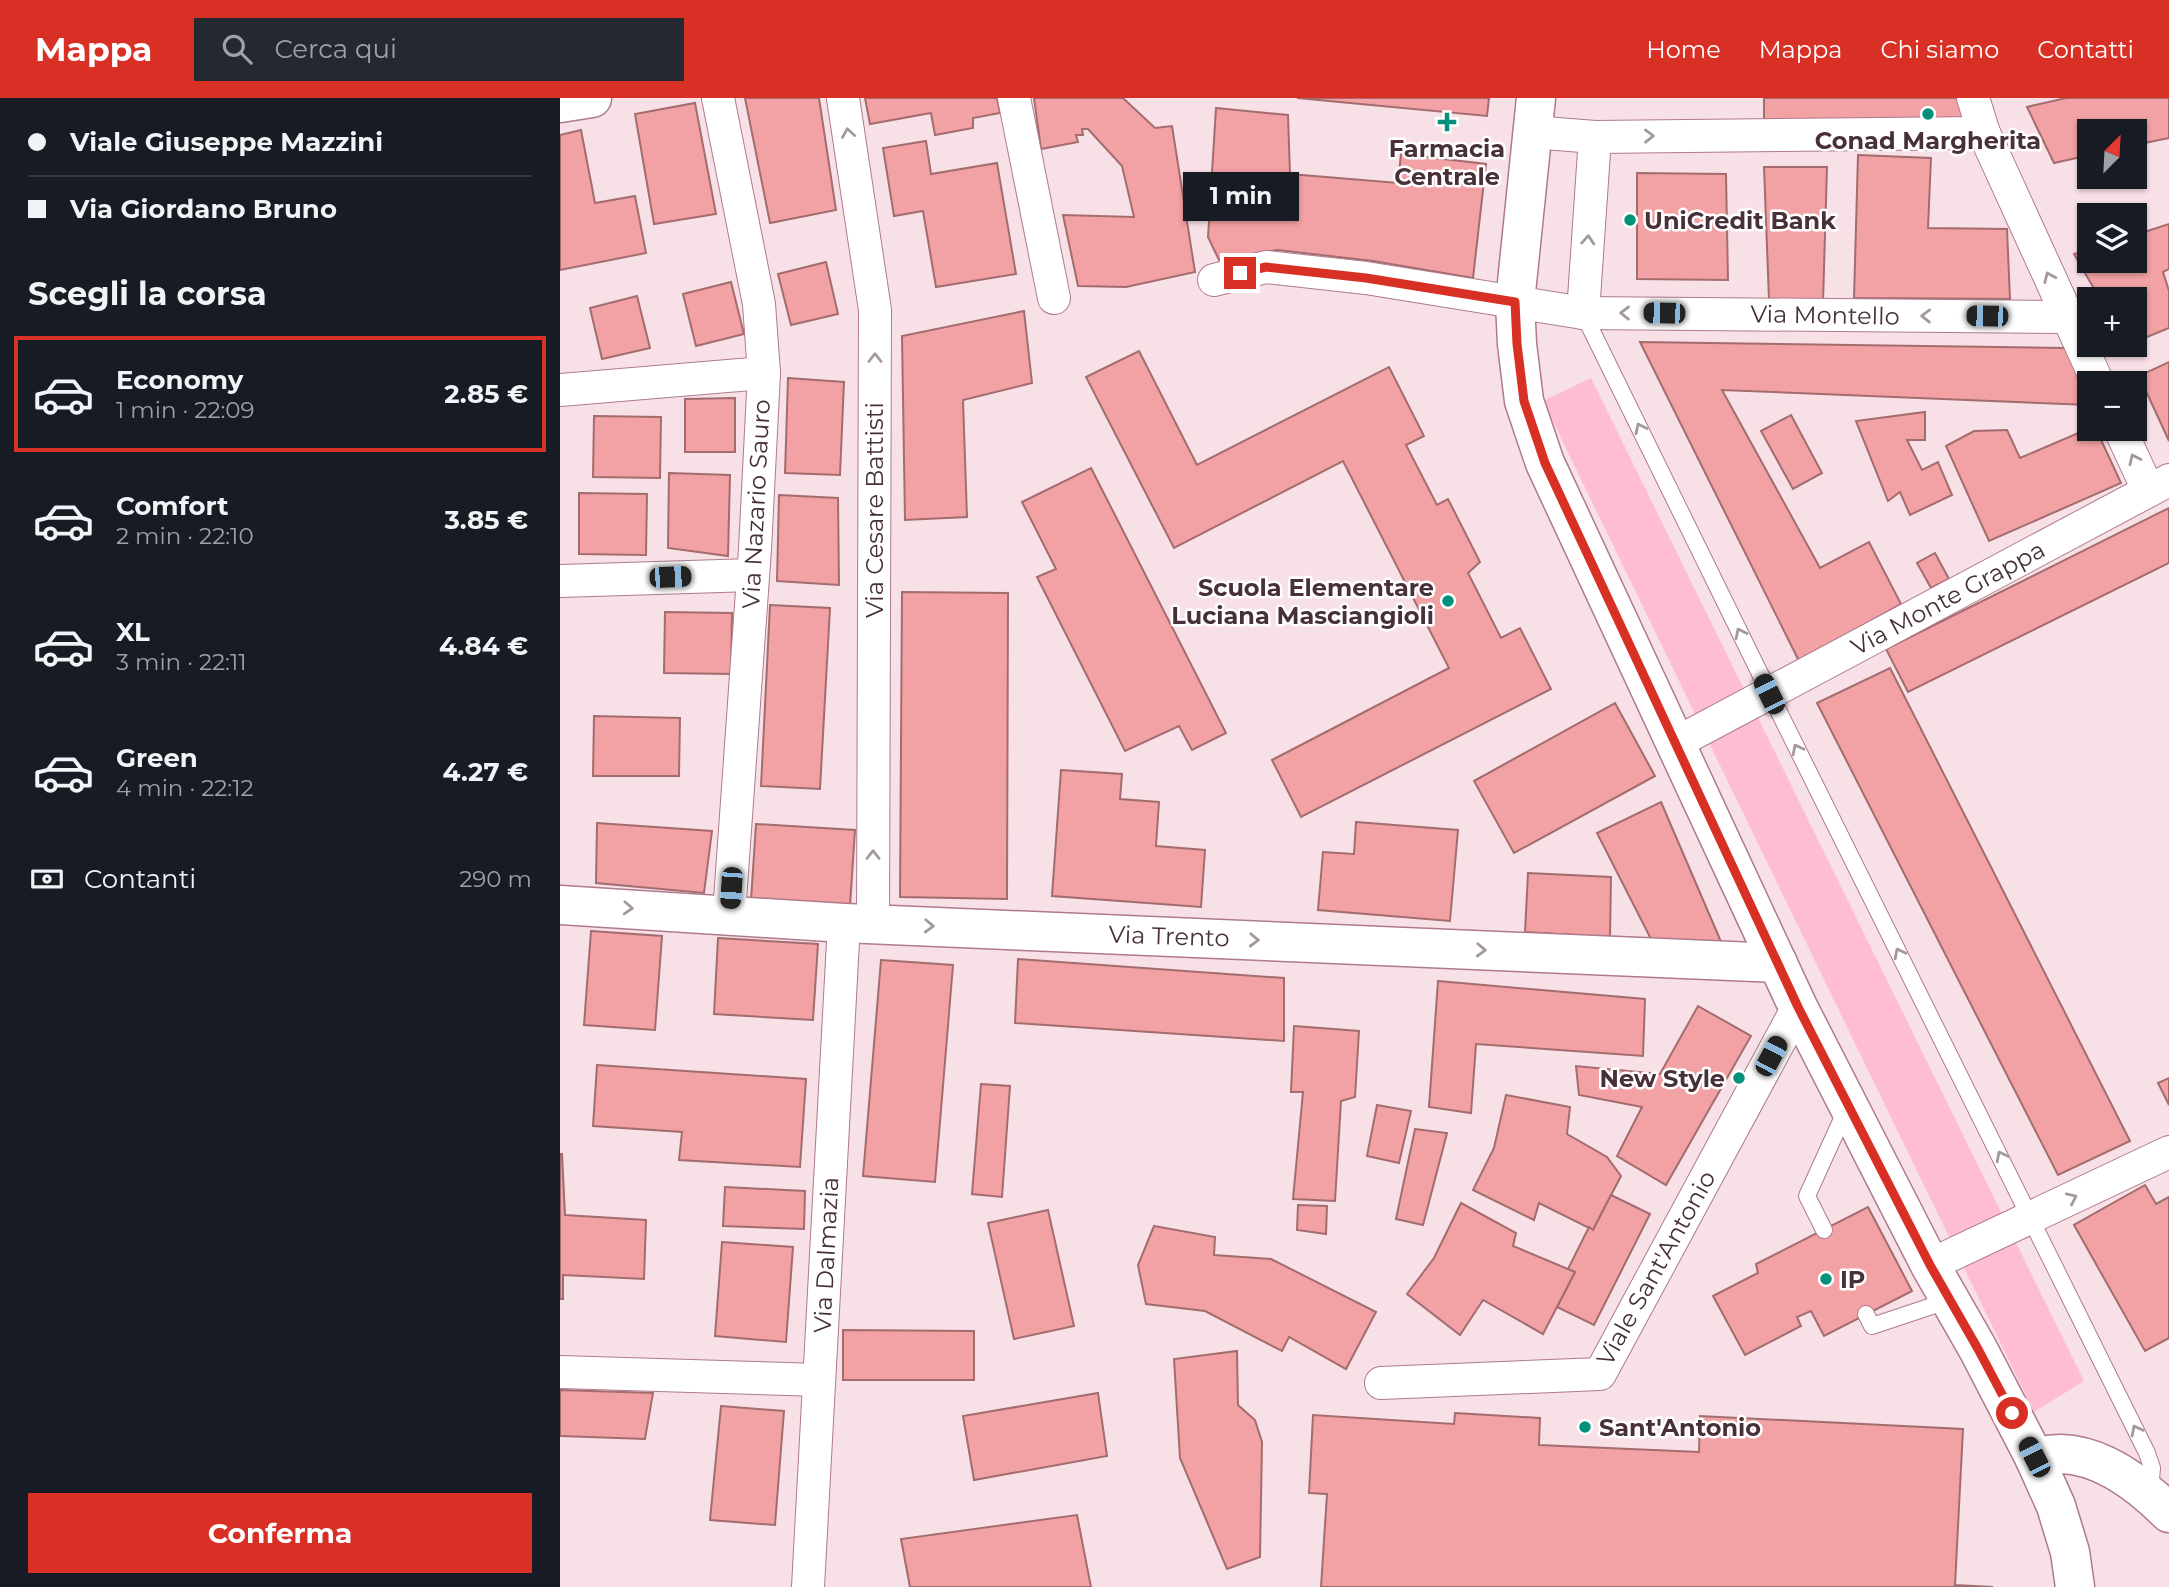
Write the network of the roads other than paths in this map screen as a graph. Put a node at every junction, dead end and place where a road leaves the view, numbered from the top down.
1 (592, 98) edge
2 (718, 98) edge
3 (843, 98) edge
4 (1014, 98) edge
5 (1973, 98) edge
6 (560, 103) edge
7 (1534, 115) edge
8 (1984, 133) junction
9 (1595, 137) junction
10 (1214, 279) dead end
11 (1054, 298) dead end
12 (1515, 302) junction
13 (1583, 313) junction
14 (2067, 317) junction
15 (2092, 371) edge
16 (764, 373) junction
17 (560, 390) edge
18 (2128, 441) edge
19 (2159, 485) edge
20 (753, 575) junction
21 (560, 581) edge
22 (1769, 694) junction
23 (1674, 744) junction
24 (560, 905) edge
25 (729, 914) junction
26 (858, 923) junction
27 (1778, 963) junction
28 (1798, 1007) junction
29 (1848, 1105) junction
30 (2169, 1152) edge
31 (2032, 1217) junction
32 (1824, 1230) dead end
33 (1930, 1265) junction
34 (1950, 1300) junction
35 (1866, 1314) dead end
36 (560, 1372) edge
37 (819, 1380) junction
38 (1381, 1383) dead end
39 (2034, 1457) junction
40 (2159, 1503) edge
41 (808, 1587) edge
42 (2075, 1587) edge

1 - 6 main road
2 - 16 street, Via Nazario Sauro
26 -> 3 street, Via Cesare Battisti
4 - 11 street
5 - 8 street
7 - 9 street
7 - 12 main road
9 -> 8 street
14 -> 8 street
13 -> 9 street
10 - 12 street, Via Montello
12 - 13 street, Via Montello
12 - 23 main road
14 -> 13 street, Via Montello
22 -> 13 lane
14 - 15 street
16 - 17 street
16 - 20 street, Via Nazario Sauro
19 -> 18 street
19 - 22 street, Via Monte Grappa
20 - 21 street
20 - 25 street, Via Nazario Sauro
22 - 23 street, Via Monte Grappa
31 -> 22 lane
23 - 27 main road
24 -> 25 main road, Via Trento
25 - 26 main road, Via Trento
26 -> 27 main road, Via Trento
26 - 37 street, Via Dalmazia
27 - 28 main road
28 - 29 main road
28 - 38 street, Viale Sant'Antonio
29 - 32 lane
29 - 33 main road
31 -> 30 street
31 - 33 street
40 -> 31 lane
33 - 34 main road
34 - 35 lane
34 - 39 main road
36 - 37 street
37 - 41 street, Via Dalmazia
39 - 40 main road
39 - 42 main road

